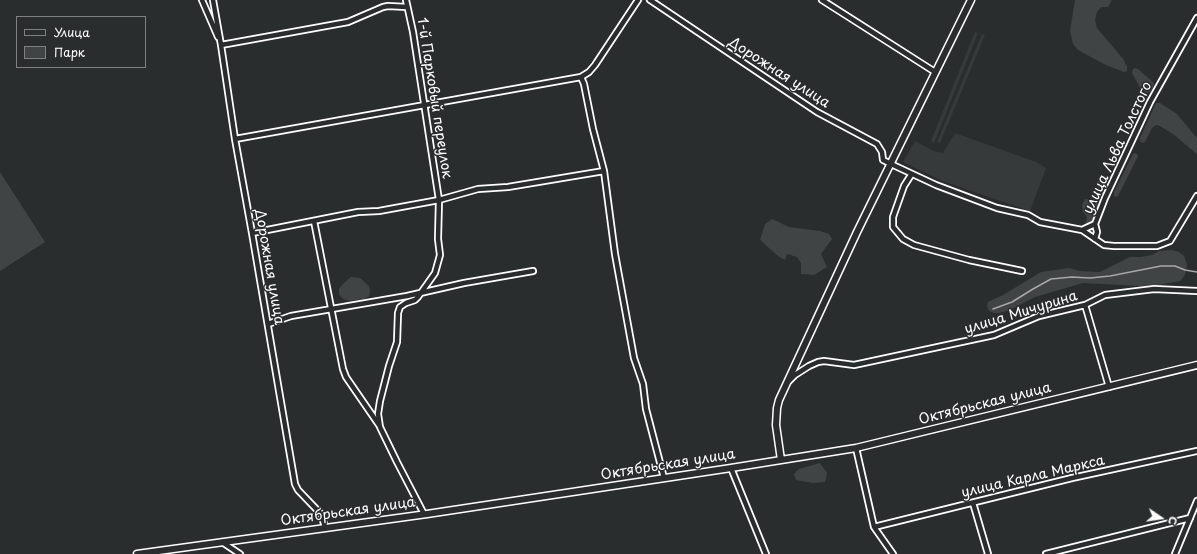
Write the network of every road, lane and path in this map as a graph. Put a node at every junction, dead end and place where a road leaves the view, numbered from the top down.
1 (202, 0) edge
2 (213, 0) edge
3 (406, 0) edge
4 (638, 0) edge
5 (650, 0) edge
6 (822, 0) edge
7 (971, 0) edge
8 (407, 7) junction
9 (1197, 18) edge
10 (222, 45) junction
11 (935, 72) junction
12 (581, 77) junction
13 (425, 104) junction
14 (235, 139) junction
15 (891, 164) junction
16 (604, 171) junction
17 (912, 175) junction
18 (1197, 196) edge
19 (439, 200) junction
20 (314, 221) junction
21 (1095, 224) junction
22 (1082, 230) junction
23 (252, 233) junction
24 (1095, 239) junction
25 (532, 271) dead end
26 (1022, 271) dead end
27 (1197, 291) edge
28 (421, 293) junction
29 (1085, 305) junction
30 (331, 309) junction
31 (268, 324) junction
32 (1197, 365) edge
33 (786, 384) junction
34 (1109, 387) junction
35 (380, 427) junction
36 (856, 448) junction
37 (1197, 451) edge
38 (781, 460) junction
39 (731, 468) junction
40 (664, 478) junction
41 (1197, 501) edge
42 (973, 503) junction
43 (424, 514) junction
44 (1190, 518) junction
45 (325, 527) junction
46 (874, 527) junction
47 (222, 542) junction
48 (137, 554) edge
49 (240, 554) edge
50 (766, 554) edge
51 (893, 554) edge
52 (988, 554) edge
53 (1046, 554) edge
54 (1175, 554) edge

1 - 10 street
2 - 10 street, Дорожная улица
3 - 8 street, 1-й Парковый переулок
4 - 12 street
5 - 15 street, Дорожная улица
6 - 11 street
7 - 11 street
8 - 10 street
8 - 13 street, 1-й Парковый переулок
9 - 21 street, улица Льва Толстого
10 - 14 street, Дорожная улица
11 - 15 street
12 - 13 street
12 - 16 street
13 - 14 street
13 - 19 street, 1-й Парковый переулок
14 - 23 street, Дорожная улица
15 - 17 street, улица Льва Толстого
15 - 33 street
16 - 19 street
16 - 40 street
17 - 22 street, улица Льва Толстого
17 - 26 street
18 - 24 street
19 - 20 street
19 - 28 street, 1-й Парковый переулок
20 - 23 street
20 - 30 street
21 - 22 street, улица Льва Толстого
21 - 24 street
22 - 24 street
23 - 31 street, Дорожная улица
25 - 28 street
27 - 29 street, улица Мичурина
28 - 30 street
28 - 35 street
29 - 33 street, улица Мичурина
29 - 34 street
30 - 31 street
30 - 35 street
31 - 45 street, Дорожная улица
32 - 34 street, Октябрьская улица
33 - 38 street
34 - 36 street, Октябрьская улица
35 - 43 street
36 - 38 street, Октябрьская улица
36 - 46 street
37 - 42 street, улица Карла Маркса
38 - 39 street, Октябрьская улица
39 - 40 street, Октябрьская улица
39 - 50 street
40 - 43 street, Октябрьская улица
41 - 44 street
42 - 46 street, улица Карла Маркса
42 - 52 street
43 - 45 street, Октябрьская улица
44 - 53 street
44 - 54 street
45 - 47 street, Октябрьская улица
46 - 51 street
47 - 48 street, Октябрьская улица
47 - 49 street

